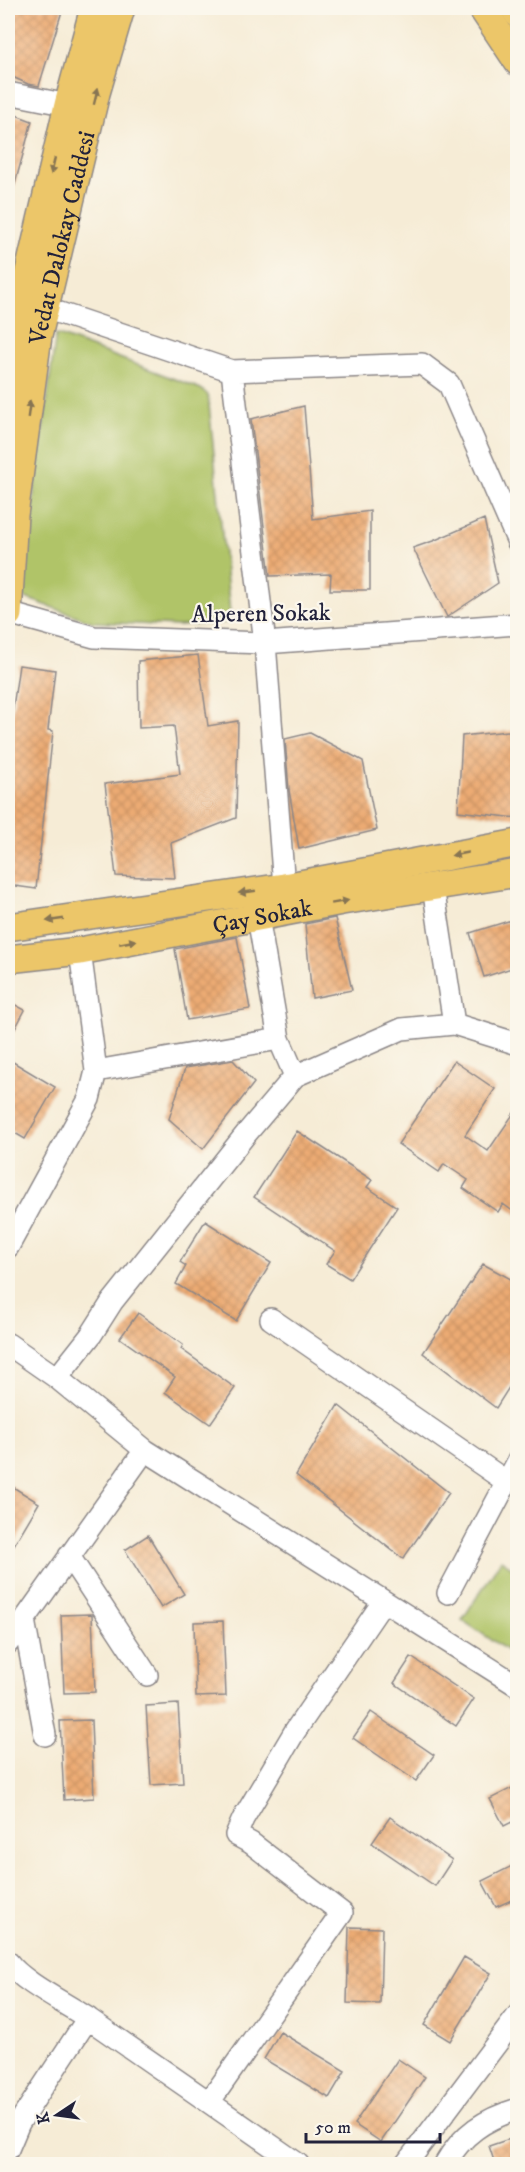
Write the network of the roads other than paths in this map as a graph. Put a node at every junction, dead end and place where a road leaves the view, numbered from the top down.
1 (94, 8) edge
2 (121, 8) edge
3 (482, 8) edge
4 (514, 8) edge
5 (518, 14) edge
6 (518, 62) edge
7 (8, 93) edge
8 (68, 105) junction
9 (24, 305) edge
10 (232, 371) junction
11 (8, 421) edge
12 (518, 542) edge
13 (8, 613) edge
14 (518, 624) edge
15 (265, 643) junction
16 (518, 843) edge
17 (518, 873) edge
18 (284, 886) junction
19 (434, 887) junction
20 (258, 917) junction
21 (8, 927) edge
22 (80, 951) junction
23 (8, 959) edge
24 (454, 1024) junction
25 (279, 1039) junction
26 (518, 1044) edge
27 (96, 1071) junction
28 (295, 1076) junction
29 (8, 1247) edge
30 (271, 1319) dead end
31 (8, 1344) edge
32 (57, 1378) junction
33 (145, 1450) junction
34 (518, 1461) edge
35 (507, 1482) junction
36 (69, 1556) junction
37 (448, 1593) dead end
38 (383, 1602) junction
39 (24, 1620) junction
40 (8, 1643) edge
41 (147, 1675) dead end
42 (518, 1686) edge
43 (45, 1735) dead end
44 (8, 1962) edge
45 (518, 2015) edge
46 (87, 2018) junction
47 (210, 2101) junction
48 (518, 2109) edge
49 (8, 2149) edge
50 (297, 2164) edge
51 (405, 2164) edge
52 (445, 2164) edge

1 - 8 main road, Vedat Dalokay Caddesi
9 -> 2 main road, Vedat Dalokay Caddesi
3 - 6 main road
4 - 5 main road
7 - 8 street
8 -> 9 main road, Vedat Dalokay Caddesi
9 - 10 street
9 - 11 main road, Vedat Dalokay Caddesi
13 -> 9 main road, Vedat Dalokay Caddesi
10 - 12 street
10 - 15 street
13 - 15 street, Alperen Sokak
14 - 15 street, Alperen Sokak
15 - 18 street
16 -> 18 main road, Çay Sokak
17 - 19 main road, Çay Sokak
18 -> 21 main road, Çay Sokak
20 -> 19 main road, Çay Sokak
19 - 24 street
22 -> 20 main road, Çay Sokak
20 - 25 street
22 - 23 main road, Çay Sokak
22 - 27 street
24 - 26 street
24 - 28 street
25 - 27 street
25 - 28 street
27 - 29 street
28 - 32 street
30 - 35 street
31 - 32 street
32 - 33 street
33 - 36 street
33 - 38 street
34 - 35 street
35 - 37 street
36 - 39 street
36 - 41 street
38 - 42 street
38 - 47 street
39 - 40 street
39 - 43 street
44 - 46 street
45 - 51 street
46 - 47 street
46 - 49 street
47 - 50 street
48 - 52 street

